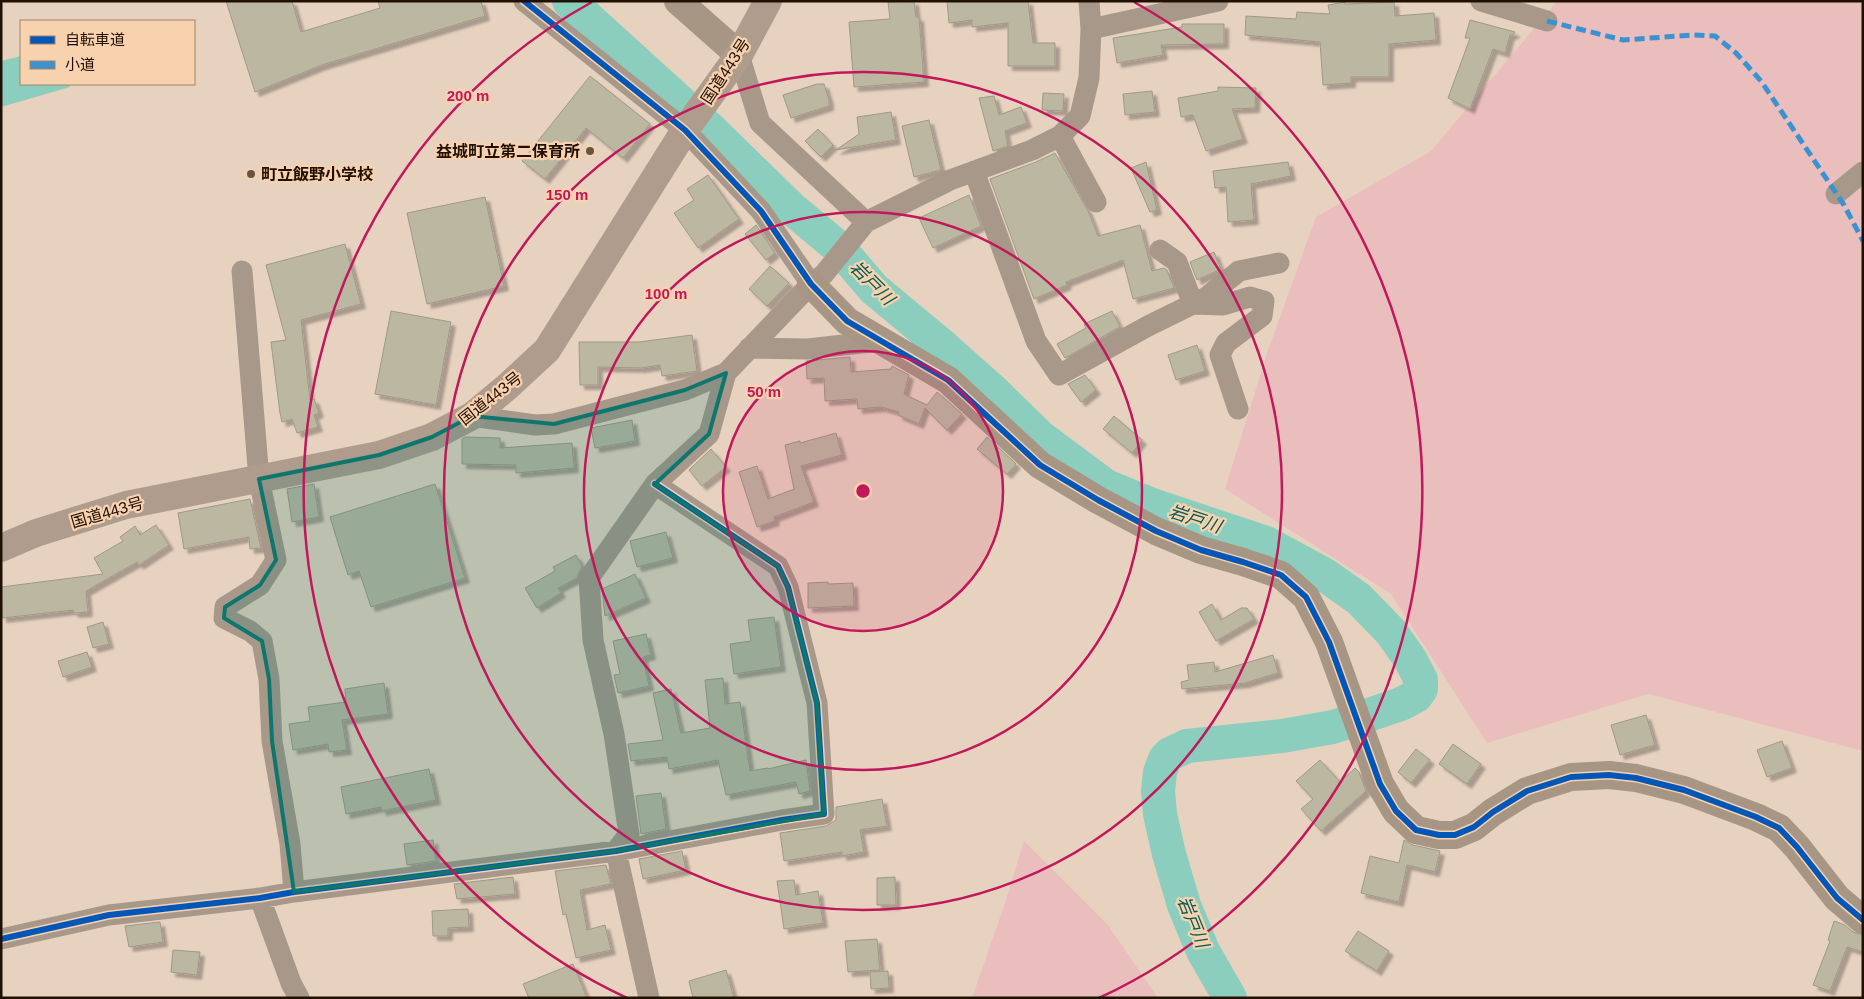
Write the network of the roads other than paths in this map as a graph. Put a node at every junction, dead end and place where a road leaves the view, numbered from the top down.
1 (524, 1) edge
2 (678, 1) edge
3 (768, 1) edge
4 (1089, 1) edge
5 (1218, 1) edge
6 (1480, 1) edge
7 (1547, 21) dead end
8 (1091, 29) junction
9 (732, 64) junction
10 (685, 130) junction
11 (1060, 136) junction
12 (974, 171) junction
13 (1863, 172) edge
14 (1836, 194) dead end
15 (1096, 202) dead end
16 (866, 222) junction
17 (1160, 250) dead end
18 (1279, 263) dead end
19 (242, 271) dead end
20 (817, 279) junction
21 (1193, 304) junction
22 (879, 341) junction
23 (749, 348) junction
24 (726, 373) junction
25 (1238, 409) dead end
26 (472, 416) junction
27 (259, 479) junction
28 (655, 484) junction
29 (1, 548) edge
30 (616, 851) junction
31 (294, 892) junction
32 (260, 898) junction
33 (1863, 920) edge
34 (1, 939) edge
35 (299, 998) edge
36 (649, 998) edge

1 - 10 street
2 - 9 street
3 - 9 highway, 国道443号
4 - 8 street
5 - 8 street
6 - 7 street
8 - 11 street
9 - 10 highway, 国道443号
9 - 16 street
10 - 20 street
10 - 26 highway, 国道443号
11 - 12 street
11 - 15 street
12 - 16 street
12 - 21 street
13 - 14 street
16 - 20 street
17 - 21 street
18 - 21 street
19 - 27 street
20 - 22 street
20 - 23 street
21 - 25 street
22 - 23 street
22 - 33 street
23 - 24 street
24 - 26 street
24 - 28 street
26 - 27 highway, 国道443号
27 - 29 highway, 国道443号
27 - 31 street
28 - 30 street
28 - 30 street
30 - 31 street
30 - 36 street
31 - 32 street
32 - 34 street
32 - 35 street

